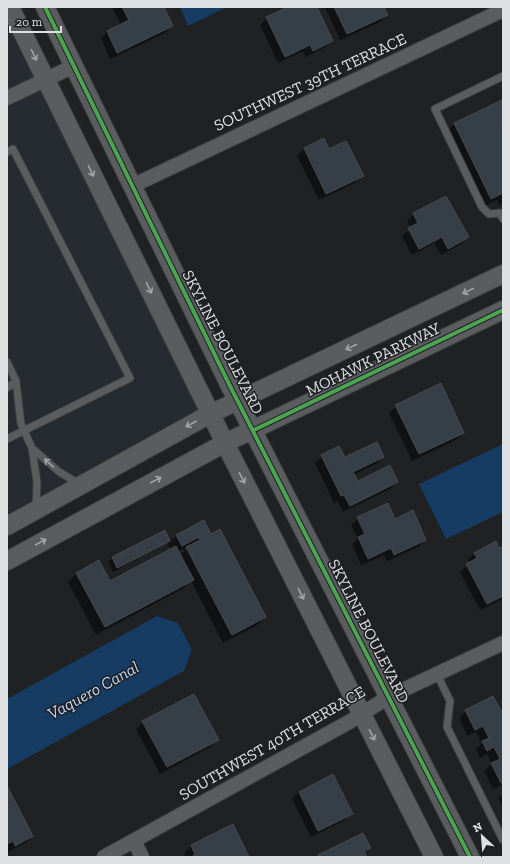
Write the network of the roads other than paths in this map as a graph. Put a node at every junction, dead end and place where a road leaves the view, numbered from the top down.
1 (10, 7) edge
2 (45, 7) edge
3 (503, 10) edge
4 (74, 66) junction
5 (503, 76) edge
6 (46, 80) junction
7 (7, 98) edge
8 (7, 152) edge
9 (132, 186) junction
10 (503, 219) edge
11 (503, 274) edge
12 (503, 310) edge
13 (7, 362) edge
14 (16, 381) junction
15 (7, 388) edge
16 (239, 400) junction
17 (210, 414) junction
18 (254, 430) junction
19 (23, 431) junction
20 (7, 439) edge
21 (225, 443) junction
22 (32, 448) junction
23 (81, 485) junction
24 (36, 510) junction
25 (7, 526) edge
26 (7, 561) edge
27 (503, 643) edge
28 (437, 674) junction
29 (390, 696) junction
30 (360, 713) junction
31 (503, 840) edge
32 (134, 841) junction
33 (104, 857) edge
34 (142, 857) edge
35 (434, 857) edge
36 (470, 857) edge

1 -> 6 street
2 - 4 street, SKYLINE BOULEVARD
3 - 9 street, SOUTHWEST 39TH TERRACE
4 - 6 street
4 - 9 street, SKYLINE BOULEVARD
5 - 10 lane
6 - 7 street
6 -> 17 street
8 - 19 lane
9 - 16 street, SKYLINE BOULEVARD
11 -> 16 street, MOHAWK PARKWAY
12 - 18 street, MOHAWK PARKWAY
13 - 14 lane
14 - 15 lane
14 - 19 lane
16 - 17 street, MOHAWK PARKWAY
16 - 18 street, SKYLINE BOULEVARD
17 - 21 street
17 -> 23 street, MOHAWK PARKWAY
18 - 21 street, MOHAWK PARKWAY
18 - 29 street, SKYLINE BOULEVARD
19 - 20 lane
19 - 22 lane
26 -> 21 street, MOHAWK PARKWAY
21 -> 30 street
23 -> 22 lane
22 - 24 lane
23 - 24 street, MOHAWK PARKWAY
24 - 25 street, MOHAWK PARKWAY
27 - 28 street, SOUTHWEST 40TH TERRACE
28 - 29 street, SOUTHWEST 40TH TERRACE
28 - 31 lane
29 - 30 street, SOUTHWEST 40TH TERRACE
29 - 36 street, SKYLINE BOULEVARD
30 - 32 street, SOUTHWEST 40TH TERRACE
30 -> 35 street
32 - 33 street, SOUTHWEST 40TH TERRACE
32 - 34 street

